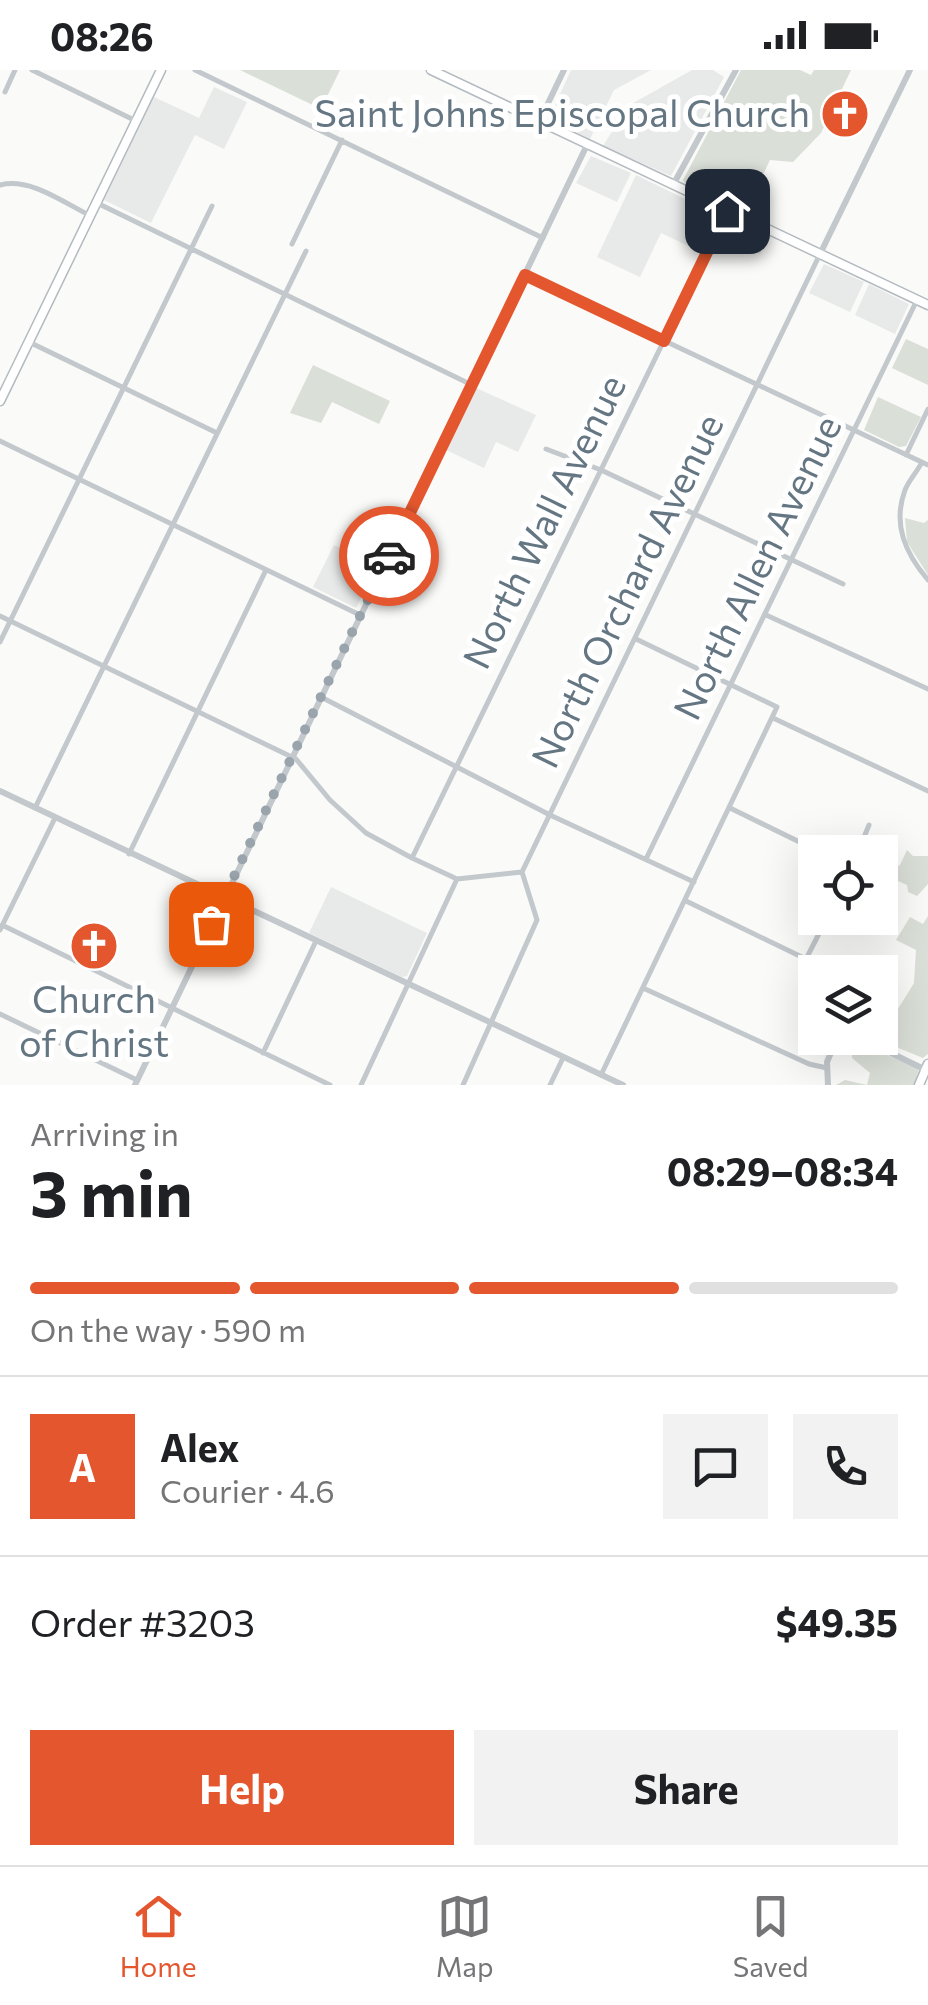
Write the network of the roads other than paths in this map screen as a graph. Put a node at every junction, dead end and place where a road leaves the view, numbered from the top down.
1 (15, 70) edge
2 (32, 70) edge
3 (161, 70) edge
4 (195, 70) edge
5 (431, 70) edge
6 (460, 70) edge
7 (564, 70) edge
8 (736, 70) edge
9 (910, 70) edge
10 (454, 81) junction
11 (5, 92) dead end
12 (136, 121) junction
13 (539, 122) junction
14 (342, 140) junction
15 (587, 145) junction
16 (0, 186) edge
17 (673, 186) junction
18 (97, 203) junction
19 (212, 206) dead end
20 (727, 211) junction
21 (91, 216) junction
22 (543, 238) junction
23 (292, 244) dead end
24 (190, 249) junction
25 (306, 251) dead end
26 (820, 254) junction
27 (525, 275) junction
28 (284, 294) junction
29 (917, 300) junction
30 (928, 305) edge
31 (664, 341) junction
32 (30, 342) junction
33 (472, 385) junction
34 (757, 385) junction
35 (123, 387) junction
36 (0, 401) edge
37 (928, 409) edge
38 (855, 431) junction
39 (216, 433) junction
40 (0, 442) edge
41 (546, 449) dead end
42 (906, 455) junction
43 (925, 464) edge
44 (601, 470) junction
45 (78, 479) junction
46 (696, 516) junction
47 (172, 524) junction
48 (793, 560) junction
49 (266, 570) junction
50 (928, 580) edge
51 (843, 584) dead end
52 (766, 615) junction
53 (0, 616) edge
54 (360, 616) junction
55 (10, 620) junction
56 (636, 639) junction
57 (0, 642) edge
58 (103, 666) junction
59 (732, 684) junction
60 (928, 690) edge
61 (320, 696) junction
62 (197, 712) junction
63 (772, 718) junction
64 (291, 756) junction
65 (458, 765) junction
66 (0, 791) edge
67 (928, 791) edge
68 (35, 808) junction
69 (730, 808) junction
70 (550, 816) junction
71 (55, 818) junction
72 (869, 826) dead end
73 (865, 835) edge
74 (798, 841) edge
75 (129, 854) junction
76 (412, 858) junction
77 (646, 859) junction
78 (522, 872) junction
79 (458, 879) junction
80 (694, 882) junction
81 (223, 898) junction
82 (686, 901) junction
83 (1, 928) edge
84 (316, 941) junction
85 (798, 956) edge
86 (408, 984) junction
87 (643, 988) junction
88 (171, 1009) junction
89 (0, 1014) edge
90 (490, 1023) junction
91 (263, 1054) junction
92 (831, 1055) edge
93 (898, 1055) edge
94 (563, 1058) junction
95 (827, 1068) junction
96 (927, 1068) edge
97 (601, 1075) junction
98 (136, 1082) edge
99 (330, 1085) edge
100 (361, 1085) edge
101 (462, 1085) edge
102 (550, 1085) edge
103 (623, 1085) edge
104 (828, 1085) edge
105 (918, 1085) edge

1 - 11 street
2 - 12 street
3 - 12 main road
4 - 14 street
5 - 10 main road
6 - 10 street
7 - 13 street
8 - 17 street
9 - 26 street, North Orchard Avenue
10 - 13 main road
12 - 18 main road
13 - 15 main road
14 - 22 street
14 - 23 street
15 - 17 main road
15 - 22 street
16 - 21 street
17 - 20 main road
18 - 21 main road
18 - 24 street
19 - 24 street
20 - 26 main road
20 - 31 street, North Wall Avenue
21 - 32 main road
22 - 27 street
24 - 28 street
24 - 35 street
25 - 28 street
26 - 29 main road
26 - 34 street, North Orchard Avenue
27 - 31 street
27 - 33 street
28 - 33 street
28 - 39 street
29 - 30 main road
29 - 38 street, North Allen Avenue
31 - 34 street
31 - 44 street, North Wall Avenue
32 - 35 street
32 - 36 main road
33 - 54 street
34 - 38 street
34 - 46 street, North Orchard Avenue
35 - 39 street
35 - 45 street
37 - 42 street
38 - 42 street
38 - 48 street, North Allen Avenue
39 - 47 street
40 - 45 street
41 - 44 street
42 - 43 street
43 - 50 street
44 - 46 street
44 - 65 street, North Wall Avenue
45 - 47 street
45 - 55 street
46 - 48 street
46 - 56 street, North Orchard Avenue
47 - 49 street
47 - 58 street
48 - 51 street
48 - 52 street, North Allen Avenue
49 - 54 street
49 - 62 street
52 - 59 street, North Allen Avenue
52 - 60 street
53 - 55 street
54 - 61 street
55 - 57 street
55 - 58 street
56 - 59 street
56 - 70 street, North Orchard Avenue
58 - 62 street
58 - 68 street
59 - 63 street
59 - 77 street, North Allen Avenue
61 - 64 street
61 - 65 street
62 - 64 street
62 - 75 street
63 - 67 street
63 - 69 street
64 - 76 street
64 - 81 street
65 - 70 street
65 - 76 street, North Wall Avenue
66 - 68 street
68 - 71 street
69 - 74 street
69 - 80 street
70 - 77 street
70 - 78 street, North Orchard Avenue
71 - 75 street
71 - 83 street
72 - 73 street
75 - 81 street
76 - 79 street
77 - 80 street
78 - 79 street
78 - 90 street
79 - 86 street
80 - 82 street
81 - 84 street
81 - 88 street
82 - 85 street
82 - 87 street
83 - 88 street
84 - 86 street
84 - 91 street
86 - 90 street
86 - 100 street
87 - 95 street
87 - 97 street
88 - 91 street
88 - 98 street
89 - 98 street
90 - 94 street
90 - 101 street
91 - 99 street
92 - 95 street
93 - 96 street
94 - 97 street
94 - 102 street
95 - 104 street
96 - 105 main road
97 - 103 street

